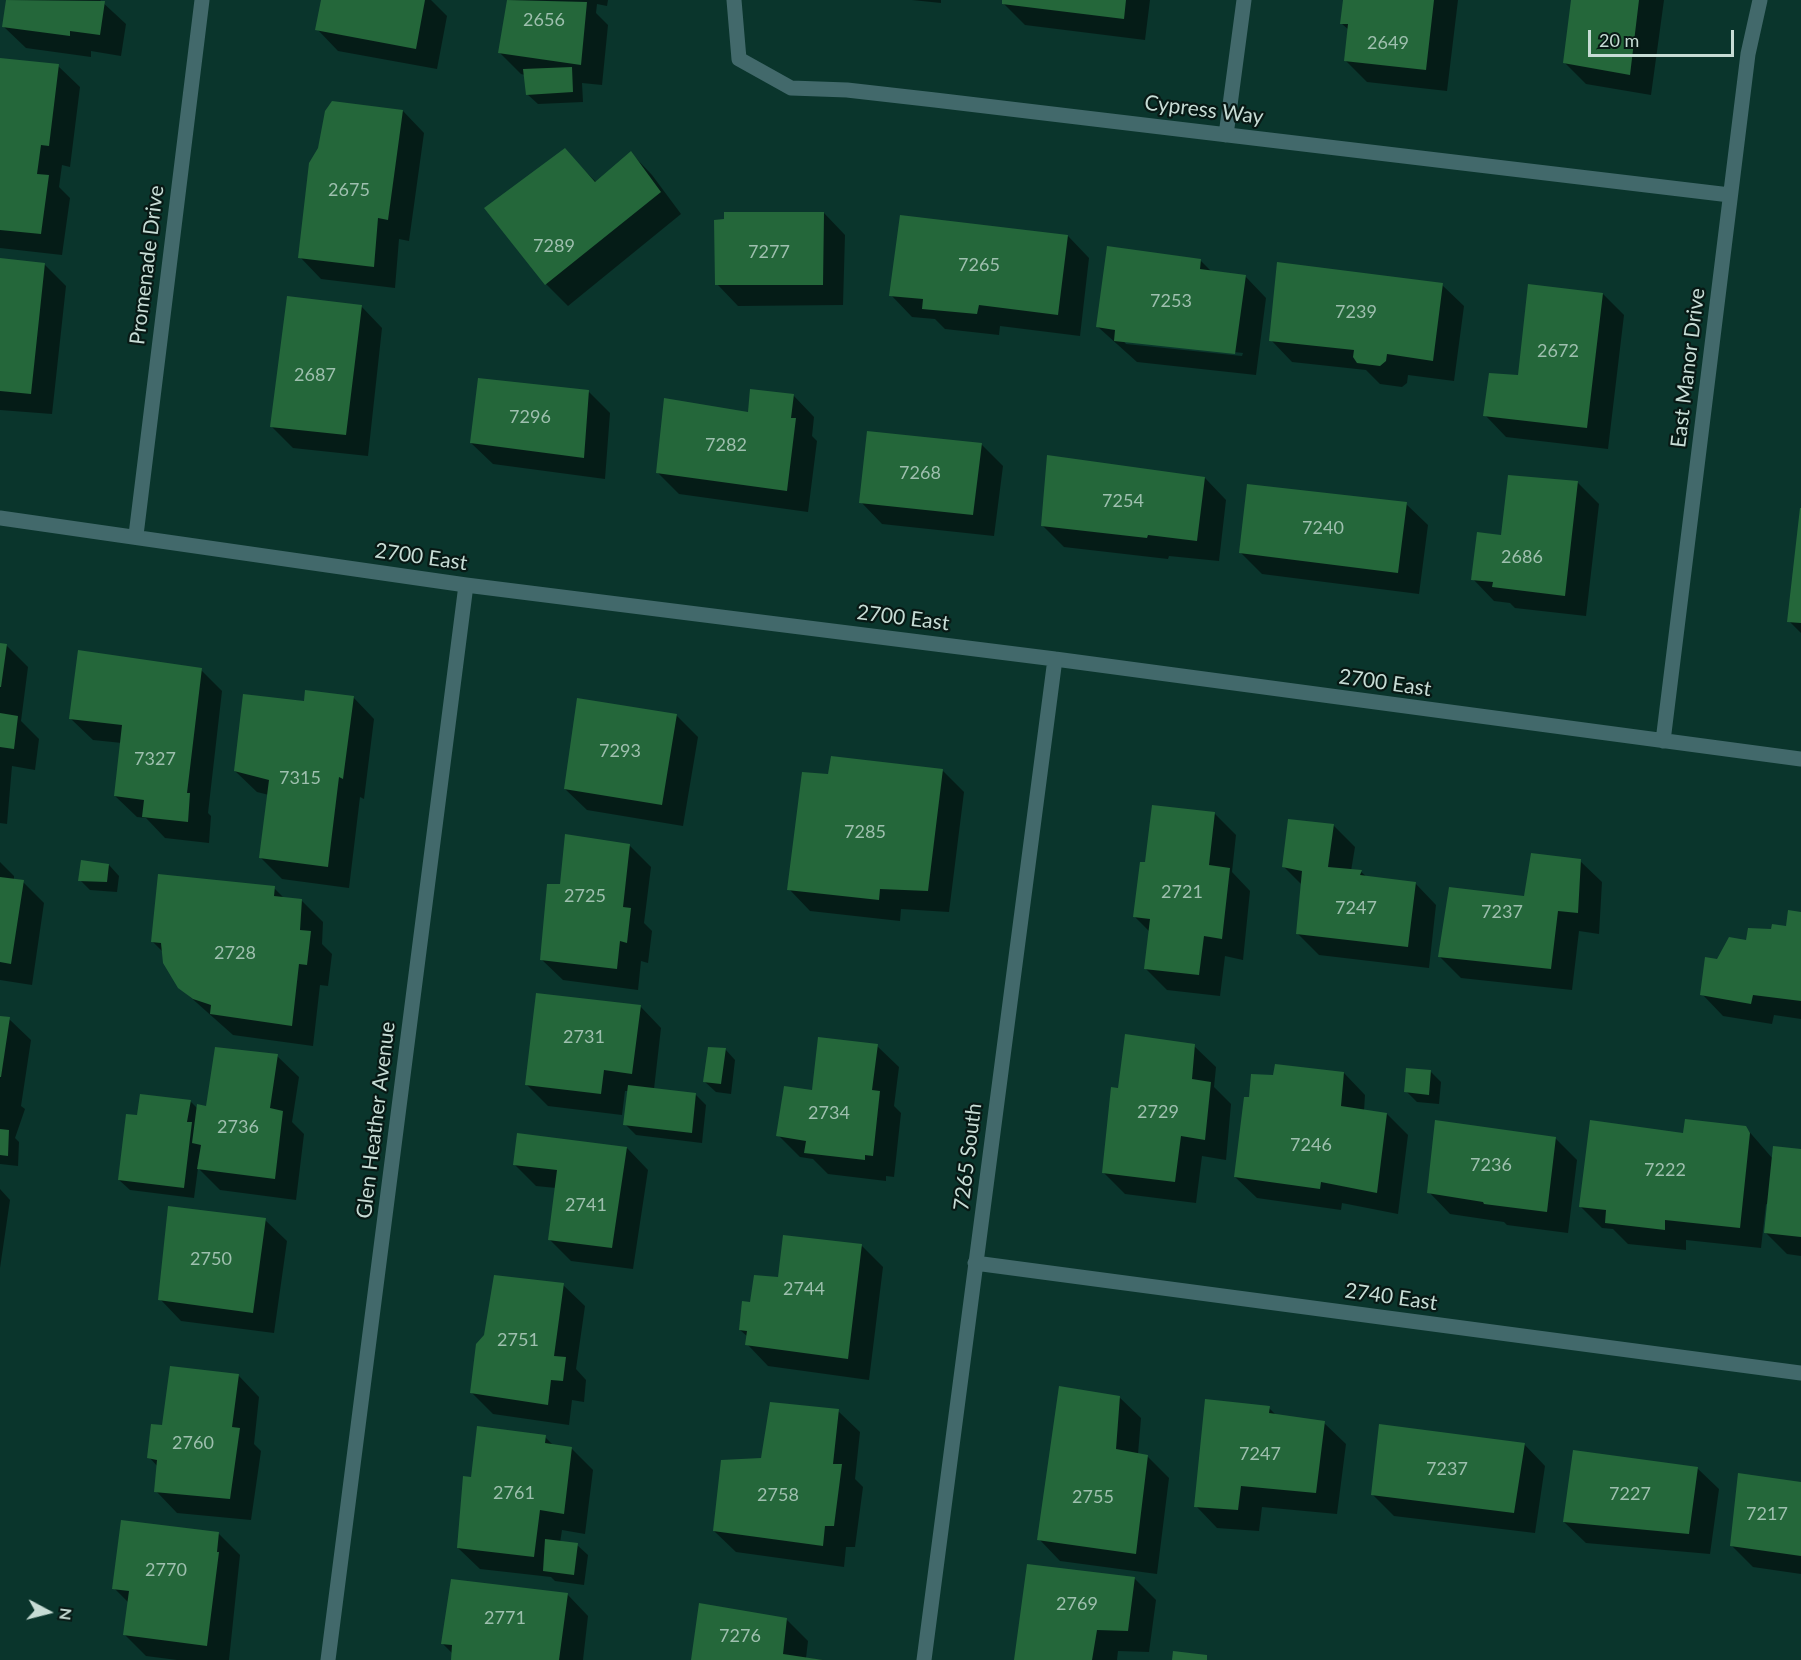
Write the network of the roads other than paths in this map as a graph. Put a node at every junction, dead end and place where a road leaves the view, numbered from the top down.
1 (202, 0) edge
2 (734, 0) edge
3 (1244, 0) edge
4 (1760, 0) edge
5 (1226, 135) junction
6 (1730, 195) junction
7 (0, 518) edge
8 (136, 535) junction
9 (466, 585) junction
10 (1054, 659) junction
11 (1663, 741) junction
12 (1801, 759) edge
13 (975, 1263) junction
14 (1801, 1372) edge
15 (328, 1660) edge
16 (924, 1660) edge

1 - 8 street, Promenade Drive
2 - 5 street, Cypress Way
3 - 5 street
4 - 6 street, East Manor Drive
5 - 6 street, Cypress Way
6 - 11 street, East Manor Drive
7 - 8 street, 2700 East
8 - 9 street, 2700 East
9 - 10 street, 2700 East
9 - 15 street, Glen Heather Avenue
10 - 11 street, 2700 East
10 - 13 street, 7265 South
11 - 12 street, 2700 East
13 - 14 street, 2740 East
13 - 16 street, 7265 South

